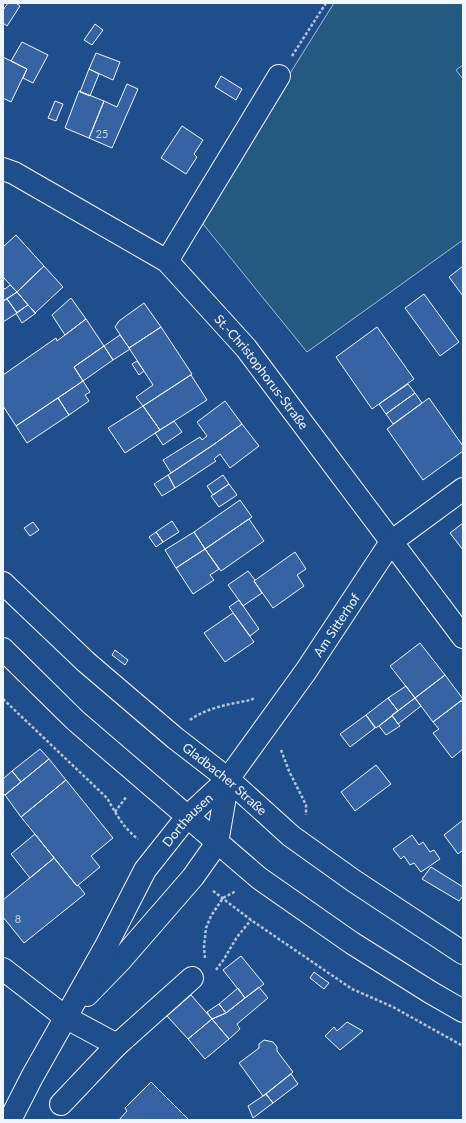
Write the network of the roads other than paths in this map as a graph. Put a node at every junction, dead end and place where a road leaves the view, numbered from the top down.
1 (279, 76) road end
2 (3, 169) edge
3 (167, 261) junction
4 (463, 489) edge
5 (391, 542) junction
6 (3, 583) edge
7 (463, 637) edge
8 (3, 649) edge
9 (228, 780) junction
10 (187, 817) junction
11 (217, 843) junction
12 (463, 953) edge
13 (3, 969) edge
14 (199, 975) road end
15 (463, 1011) edge
16 (65, 1017) junction
17 (117, 1045) junction
18 (61, 1104) dead end
19 (12, 1119) edge

1 - 3 street
2 - 3 street, St.-Christophorus-Straße
3 - 5 street, St.-Christophorus-Straße
4 - 5 street, Am Sitterhof
5 - 7 street, St.-Christophorus-Straße
5 - 9 street, Am Sitterhof
6 - 9 street, Gladbacher Straße
8 - 10 street
9 - 10 street, Dorthausen
9 - 11 street, Dorthausen
9 - 12 street, Gladbacher Straße
10 - 11 street
10 - 16 street, Dorthausen
11 - 15 street
11 - 16 street, Dorthausen
13 - 16 street
14 - 17 street
16 - 17 street
16 - 19 street, Dorthausen
17 - 18 street

